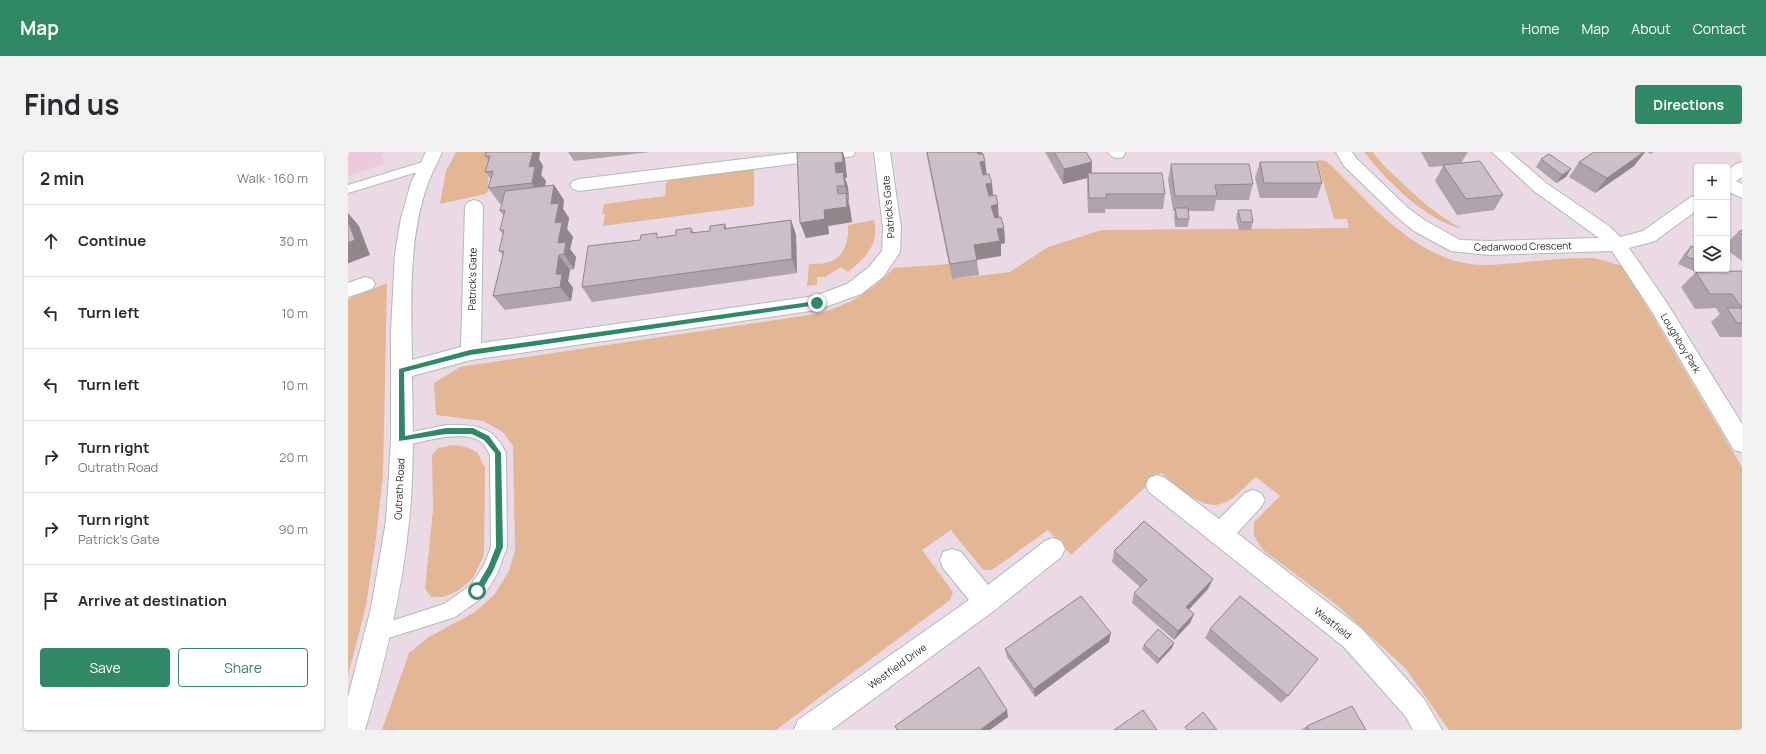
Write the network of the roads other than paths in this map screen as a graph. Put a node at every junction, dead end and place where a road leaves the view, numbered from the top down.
1 (847, 152) edge
2 (882, 152) edge
3 (1344, 152) edge
4 (1500, 152) edge
5 (430, 159) edge
6 (1742, 168) edge
7 (1730, 177) edge
8 (579, 185) dead end
9 (1730, 185) edge
10 (348, 189) edge
11 (1742, 192) edge
12 (1694, 203) edge
13 (474, 206) dead end
14 (1617, 244) junction
15 (470, 352) junction
16 (401, 371) junction
17 (402, 440) junction
18 (1742, 443) edge
19 (1157, 485) dead end
20 (1253, 500) dead end
21 (1220, 534) junction
22 (1053, 549) dead end
23 (952, 560) dead end
24 (986, 602) junction
25 (379, 633) junction
26 (352, 730) edge
27 (808, 730) edge
28 (1428, 730) edge

1 - 8 street
2 - 15 street, Patrick's Gate
3 - 14 street, Cedarwood Crescent
4 - 14 street
5 - 10 lane
5 - 16 street, Outrath Road
6 - 7 street
9 - 11 street
12 - 14 street, Cedarwood Crescent
13 - 15 street, Patrick's Gate
14 - 18 street, Loughboy Park
15 - 16 street, Patrick's Gate
16 - 17 street, Outrath Road
17 - 25 street, Outrath Road
17 - 25 lane
19 - 21 street, Westfield
20 - 21 street
21 - 28 street, Westfield
22 - 24 street, Westfield Drive
23 - 24 street
24 - 27 street, Westfield Drive
25 - 26 street, Outrath Road

